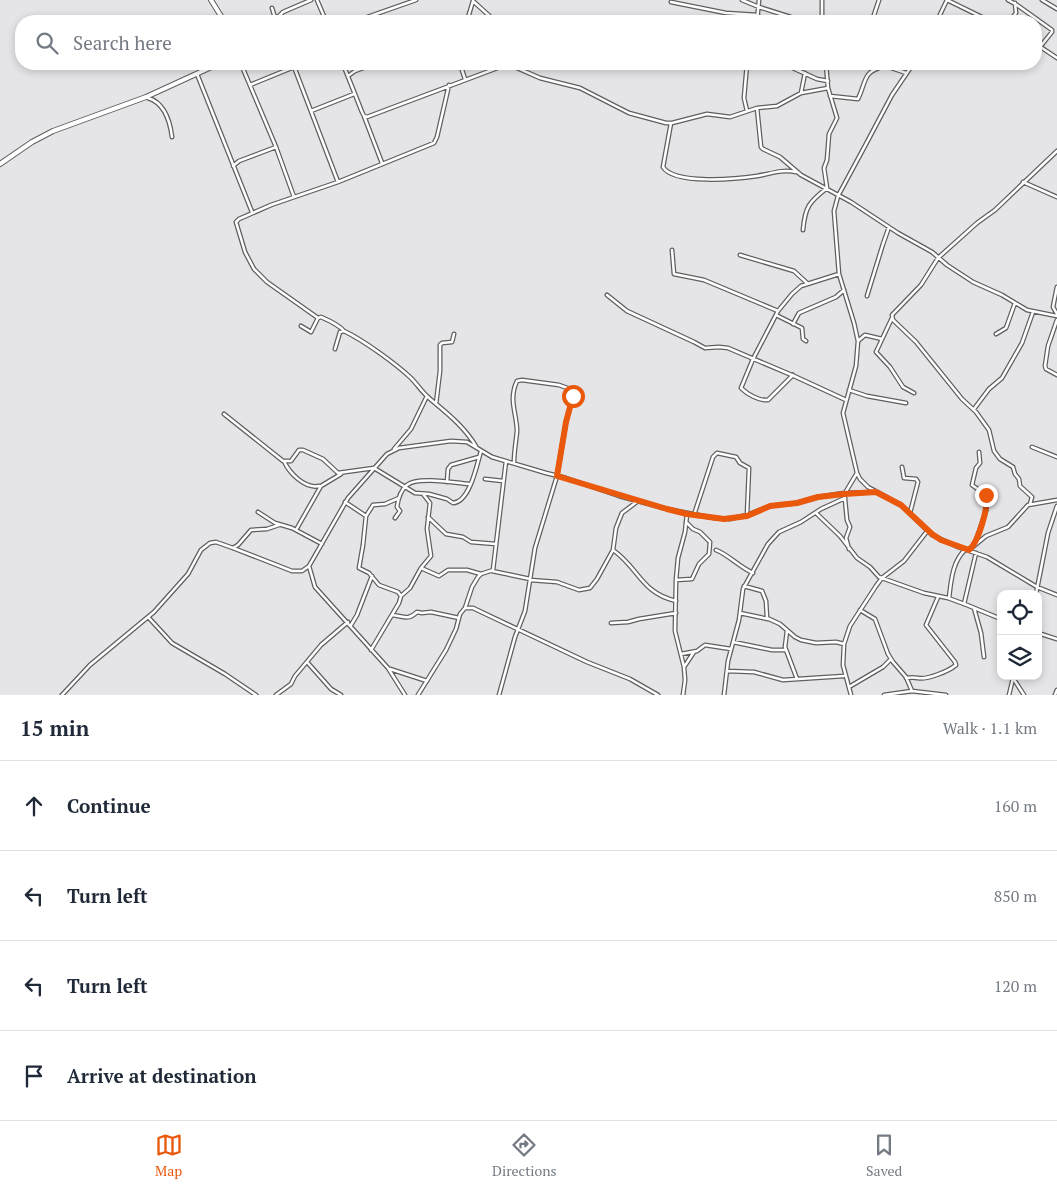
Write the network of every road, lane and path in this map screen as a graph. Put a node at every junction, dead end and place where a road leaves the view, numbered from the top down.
1 (211, 0) edge
2 (311, 0) edge
3 (317, 0) edge
4 (416, 0) edge
5 (742, 0) edge
6 (759, 0) edge
7 (822, 0) edge
8 (879, 0) edge
9 (947, 0) edge
10 (1008, 0) edge
11 (1042, 0) edge
12 (473, 1) edge
13 (671, 2) dead end
14 (1015, 4) junction
15 (759, 7) junction
16 (272, 8) dead end
17 (1057, 9) edge
18 (220, 15) edge
19 (274, 15) edge
20 (280, 15) edge
21 (323, 15) edge
22 (373, 15) edge
23 (469, 15) edge
24 (489, 15) edge
25 (758, 15) joint
26 (784, 15) edge
27 (822, 15) edge
28 (874, 15) edge
29 (939, 15) edge
30 (978, 15) edge
31 (1014, 15) edge
32 (1031, 15) edge
33 (1042, 23) edge
34 (1042, 44) edge
35 (1042, 48) edge
36 (1057, 58) edge
37 (205, 70) edge
38 (244, 70) edge
39 (282, 70) edge
40 (295, 70) edge
41 (346, 70) edge
42 (358, 70) edge
43 (463, 70) edge
44 (490, 70) edge
45 (523, 70) edge
46 (746, 70) edge
47 (798, 70) edge
48 (827, 70) edge
49 (873, 70) edge
50 (897, 70) edge
51 (908, 70) edge
52 (805, 73) junction
53 (906, 73) junction
54 (197, 74) junction
55 (348, 76) junction
56 (466, 78) junction
57 (828, 81) junction
58 (250, 85) junction
59 (449, 85) junction
60 (828, 88) junction
61 (801, 93) junction
62 (354, 94) junction
63 (830, 96) junction
64 (146, 97) junction
65 (757, 108) junction
66 (311, 111) junction
67 (748, 111) junction
68 (364, 116) junction
69 (671, 123) junction
70 (172, 137) dead end
71 (276, 147) junction
72 (1057, 152) edge
73 (382, 163) junction
74 (0, 164) edge
75 (233, 166) junction
76 (797, 172) junction
77 (338, 182) junction
78 (1023, 182) junction
79 (827, 188) junction
80 (838, 196) junction
81 (294, 197) junction
82 (1057, 198) edge
83 (252, 212) junction
84 (889, 228) junction
85 (803, 230) dead end
86 (672, 250) dead end
87 (740, 255) dead end
88 (938, 258) junction
89 (839, 274) junction
90 (807, 284) junction
91 (1057, 287) edge
92 (844, 290) junction
93 (608, 295) dead end
94 (867, 296) dead end
95 (1015, 303) junction
96 (778, 311) junction
97 (1033, 312) junction
98 (1057, 315) edge
99 (776, 316) junction
100 (318, 318) junction
101 (892, 318) junction
102 (1057, 320) edge
103 (793, 324) junction
104 (301, 326) dead end
105 (344, 331) junction
106 (454, 334) dead end
107 (996, 334) dead end
108 (882, 339) junction
109 (858, 341) junction
110 (806, 342) dead end
111 (335, 350) dead end
112 (753, 360) junction
113 (1057, 375) edge
114 (793, 376) junction
115 (849, 390) junction
116 (914, 393) dead end
117 (427, 396) junction
118 (846, 400) junction
119 (906, 403) dead end
120 (436, 404) junction
121 (974, 409) junction
122 (224, 414) dead end
123 (1032, 447) dead end
124 (393, 450) junction
125 (480, 450) junction
126 (979, 452) dead end
127 (479, 457) junction
128 (1057, 457) edge
129 (283, 460) junction
130 (506, 461) junction
131 (514, 463) junction
132 (902, 467) dead end
133 (374, 468) junction
134 (342, 473) junction
135 (857, 473) junction
136 (557, 476) junction
137 (485, 479) dead end
138 (504, 481) junction
139 (446, 482) junction
140 (470, 484) junction
141 (321, 486) junction
142 (405, 486) junction
143 (876, 492) junction
144 (422, 494) junction
145 (844, 494) junction
146 (399, 498) junction
147 (845, 498) junction
148 (639, 500) junction
149 (1057, 500) edge
150 (345, 502) junction
151 (1030, 504) junction
152 (1057, 506) edge
153 (258, 512) dead end
154 (816, 513) junction
155 (910, 513) junction
156 (687, 514) junction
157 (694, 515) junction
158 (366, 516) junction
159 (747, 516) junction
160 (428, 517) junction
161 (396, 518) dead end
162 (686, 522) junction
163 (279, 525) junction
164 (296, 530) junction
165 (928, 530) junction
166 (322, 544) junction
167 (496, 544) junction
168 (974, 546) junction
169 (232, 548) junction
170 (613, 550) junction
171 (716, 550) dead end
172 (850, 550) junction
173 (967, 550) junction
174 (976, 553) junction
175 (309, 566) junction
176 (421, 568) junction
177 (492, 571) junction
178 (753, 573) junction
179 (481, 574) junction
180 (372, 576) junction
181 (882, 578) junction
182 (530, 579) junction
183 (676, 580) junction
184 (744, 586) junction
185 (1037, 587) junction
186 (1037, 590) edge
187 (1057, 595) edge
188 (401, 596) junction
189 (938, 596) junction
190 (948, 598) junction
191 (676, 601) junction
192 (964, 604) junction
193 (465, 608) junction
194 (974, 608) junction
195 (860, 610) junction
196 (676, 613) junction
197 (740, 613) junction
198 (392, 615) junction
199 (997, 617) edge
200 (149, 618) junction
201 (459, 618) junction
202 (768, 619) junction
203 (348, 622) junction
204 (611, 624) dead end
205 (350, 626) junction
206 (518, 629) junction
207 (787, 631) junction
208 (1042, 634) edge
209 (1057, 639) edge
210 (734, 642) junction
211 (844, 644) junction
212 (731, 649) junction
213 (371, 650) junction
214 (786, 650) junction
215 (694, 652) junction
216 (681, 654) junction
217 (984, 657) dead end
218 (891, 659) junction
219 (307, 662) junction
220 (684, 667) junction
221 (388, 668) junction
222 (727, 670) junction
223 (845, 676) junction
224 (906, 678) junction
225 (796, 679) junction
226 (1013, 680) edge
227 (1016, 680) edge
228 (428, 681) junction
229 (848, 687) junction
230 (912, 690) junction
231 (1057, 690) edge
232 (916, 691) junction
233 (62, 695) edge
234 (256, 695) edge
235 (276, 695) edge
236 (340, 695) edge
237 (405, 695) edge
238 (418, 695) edge
239 (499, 695) edge
240 (658, 695) edge
241 (682, 695) edge
242 (724, 695) edge
243 (851, 695) edge
244 (884, 695) edge
245 (917, 695) edge
246 (946, 695) edge
247 (1009, 695) edge
248 (1024, 695) edge
249 (1055, 695) edge

1 - 18 street
2 - 20 street
3 - 21 street
4 - 22 street
5 - 15 street
6 - 15 street
7 - 27 street
8 - 28 street
9 - 29 street
9 - 30 street
10 - 14 street
11 - 17 street
12 - 23 street
12 - 24 street
13 - 25 street
14 - 31 street
14 - 32 street
15 - 25 street
15 - 26 street
16 - 19 street
33 - 34 street
35 - 36 street
37 - 54 street
38 - 58 street
39 - 58 street
40 - 66 street
41 - 55 street
42 - 55 street
43 - 56 street
44 - 56 street
45 - 69 street
46 - 67 street
47 - 52 street
48 - 57 street
49 - 63 street
50 - 53 street
51 - 53 street
52 - 57 street
52 - 61 street
53 - 80 street
54 - 64 street
54 - 75 street
55 - 62 street
56 - 59 street
57 - 60 street
58 - 71 street
59 - 68 street
59 - 73 street
60 - 61 street
60 - 63 street
61 - 65 street
62 - 66 street
62 - 68 street
63 - 79 street
64 - 70 street
64 - 74 street
65 - 67 street
65 - 76 street
66 - 77 street
67 - 69 street
68 - 73 street
69 - 76 street
71 - 75 street
71 - 81 street
72 - 78 street
73 - 77 street
75 - 83 street
76 - 79 street
77 - 81 street
78 - 82 street
78 - 88 street
79 - 80 street
79 - 85 street
80 - 84 street
80 - 89 street
81 - 83 street
83 - 100 street
84 - 88 street
84 - 94 street
86 - 96 street
87 - 90 street
88 - 95 street
88 - 101 street
89 - 90 street
89 - 92 street
90 - 96 street
91 - 98 street
92 - 103 street
92 - 109 street
93 - 112 street
95 - 97 street
95 - 107 street
96 - 99 street
97 - 98 street
97 - 121 street
99 - 103 street
99 - 112 street
100 - 104 street
100 - 105 street
101 - 108 street
101 - 121 street
102 - 113 street
103 - 110 street
105 - 111 street
105 - 117 street
106 - 120 street
108 - 109 street
108 - 116 street
109 - 115 street
112 - 114 street
112 - 114 street
114 - 118 street
115 - 118 street
115 - 119 street
117 - 120 street
117 - 124 street
118 - 135 street
120 - 125 street
121 - 151 street
122 - 129 street
123 - 128 street
124 - 125 street
124 - 133 street
125 - 127 street
125 - 130 street
126 - 168 street
127 - 139 street
127 - 140 street
129 - 134 street
129 - 141 street
130 - 131 street
130 - 138 street
131 - 136 street
131 - 136 street
132 - 155 street
133 - 134 street
133 - 142 street
133 - 150 street
134 - 141 street
135 - 143 street
135 - 145 street
136 - 148 street
136 - 182 street
137 - 138 street
138 - 167 street
139 - 140 street
139 - 142 street
140 - 144 street
141 - 164 street
142 - 144 street
142 - 146 street
143 - 145 street
143 - 155 street
144 - 160 street
145 - 147 street
145 - 159 street
146 - 158 street
146 - 161 street
147 - 154 street
147 - 172 street
148 - 156 street
148 - 170 street
149 - 151 street
150 - 158 street
150 - 166 street
151 - 168 street
152 - 185 street
153 - 163 street
154 - 172 street
154 - 178 street
155 - 165 street
156 - 157 street
156 - 162 street
157 - 159 street
157 - 159 street
158 - 180 street
160 - 167 street
160 - 176 street
162 - 183 street
162 - 183 street
163 - 164 street
163 - 169 street
164 - 166 street
165 - 173 street
165 - 181 street
166 - 175 street
167 - 177 street
168 - 173 street
169 - 175 street
169 - 200 street
170 - 182 street
170 - 191 street
171 - 178 street
172 - 181 street
173 - 174 street
173 - 190 street
174 - 185 street
174 - 192 street
175 - 203 street
176 - 179 street
176 - 188 street
177 - 179 street
177 - 182 street
178 - 184 street
179 - 193 street
180 - 188 street
180 - 205 street
181 - 189 street
181 - 195 street
182 - 206 street
183 - 191 street
184 - 197 street
184 - 202 street
185 - 186 street
185 - 187 street
188 - 198 street
189 - 190 street
189 - 224 street
190 - 192 street
191 - 196 street
192 - 194 street
193 - 201 street
193 - 206 street
194 - 199 street
194 - 217 street
195 - 211 street
195 - 218 street
196 - 204 street
196 - 216 street
197 - 202 street
197 - 210 street
198 - 201 street
198 - 213 street
200 - 233 street
200 - 234 street
201 - 228 street
202 - 207 street
203 - 205 street
203 - 219 street
205 - 213 street
206 - 239 street
206 - 240 street
207 - 211 street
207 - 214 street
208 - 209 street
210 - 212 street
210 - 214 street
211 - 223 street
212 - 215 street
212 - 222 street
213 - 221 street
214 - 225 street
215 - 216 street
215 - 220 street
216 - 220 street
218 - 224 street
218 - 229 street
219 - 235 street
219 - 236 street
220 - 241 street
221 - 228 street
221 - 237 street
222 - 225 street
222 - 242 street
223 - 225 street
223 - 229 street
224 - 230 street
226 - 247 street
227 - 248 street
228 - 238 street
229 - 243 street
230 - 232 street
230 - 244 street
231 - 249 street
232 - 245 street
232 - 246 street

